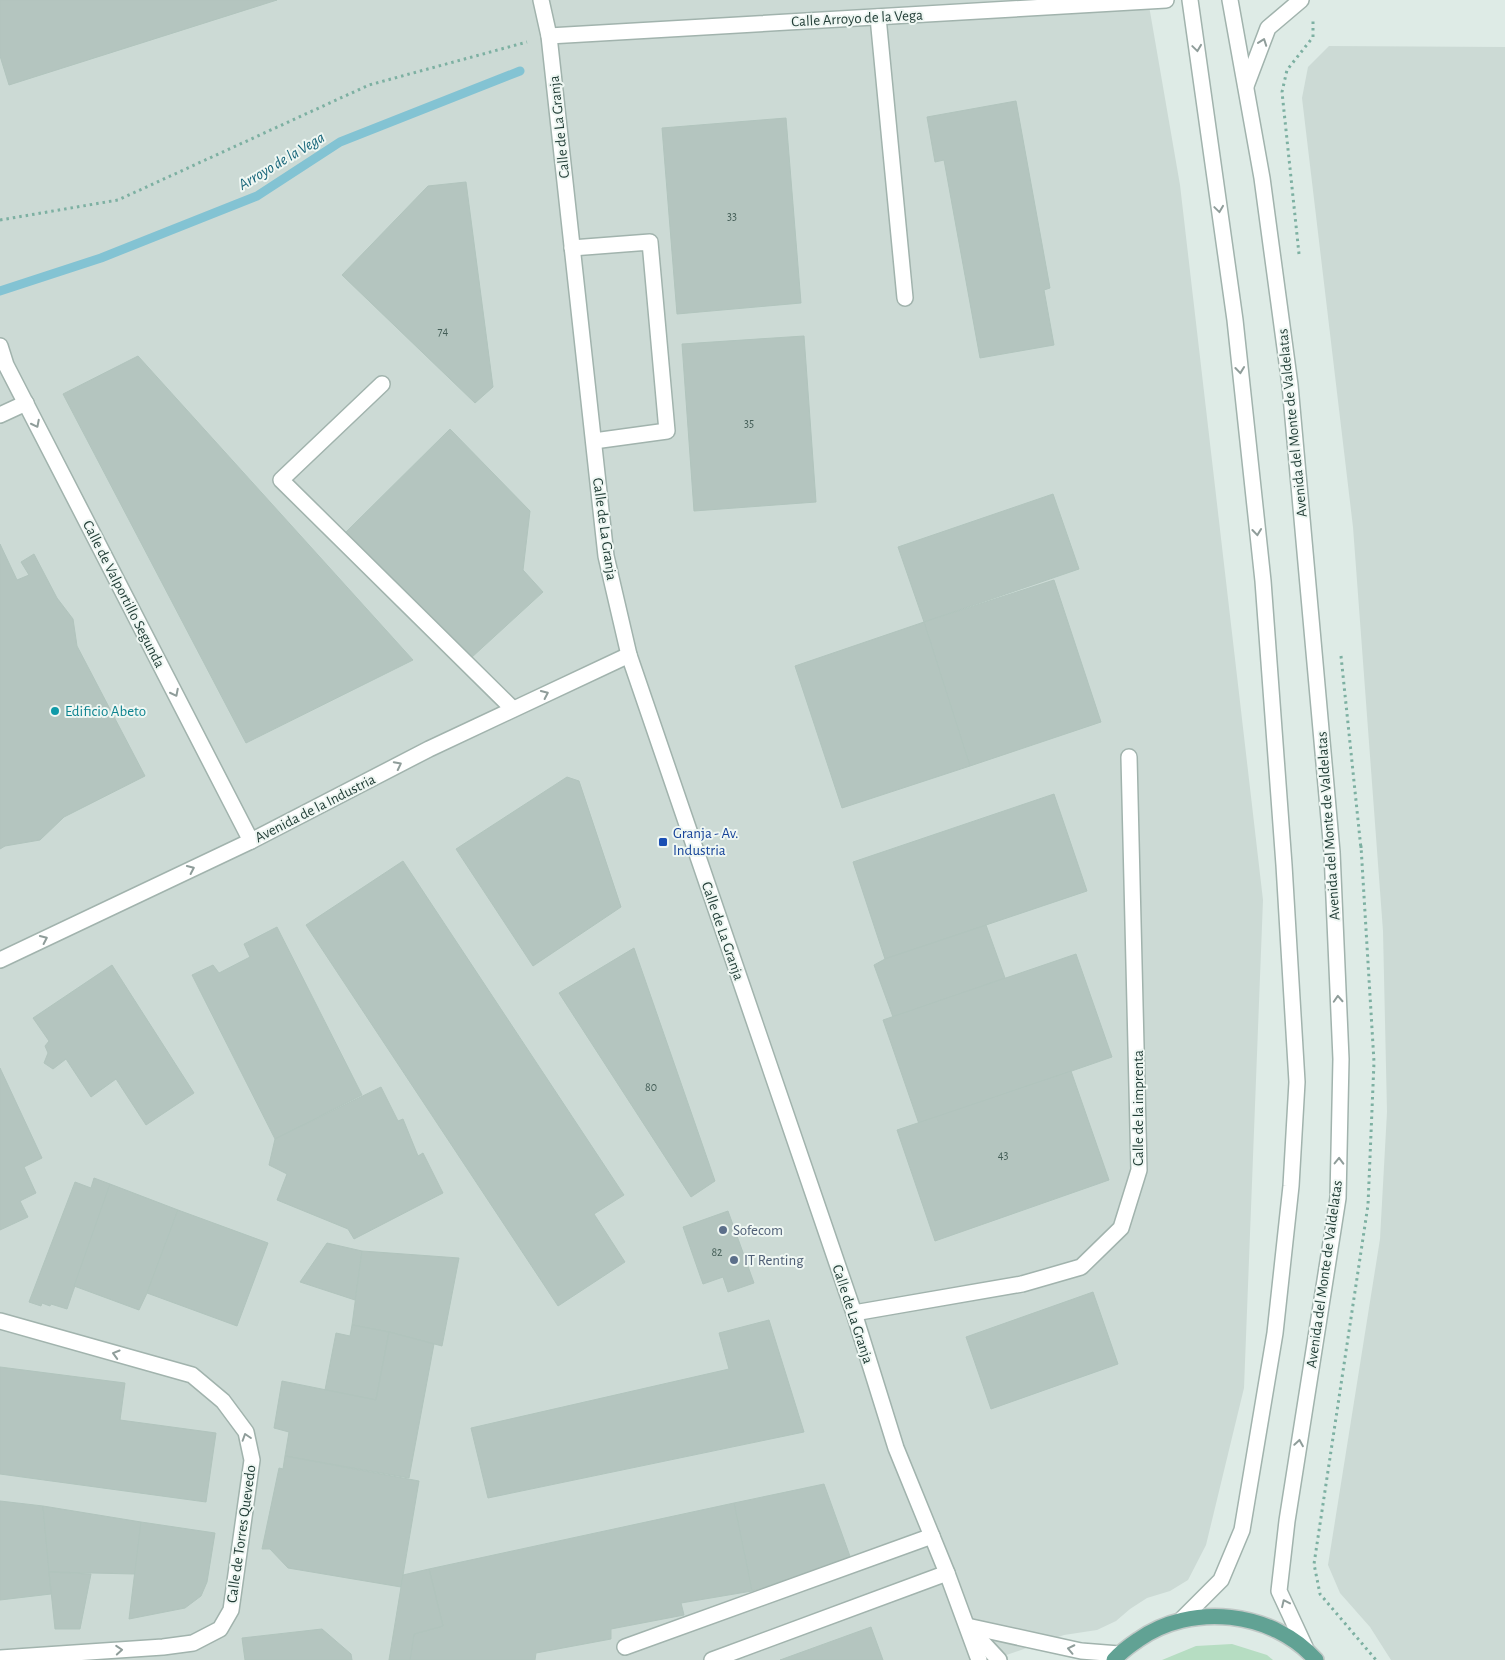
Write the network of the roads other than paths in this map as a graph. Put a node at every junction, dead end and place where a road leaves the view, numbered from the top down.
1 (542, 0) edge
2 (1166, 0) edge
3 (1190, 0) edge
4 (1230, 0) edge
5 (1301, 0) edge
6 (878, 17) junction
7 (549, 36) junction
8 (1246, 87) junction
9 (572, 248) junction
10 (905, 298) dead end
11 (0, 346) edge
12 (382, 384) dead end
13 (26, 403) junction
14 (0, 415) edge
15 (594, 441) junction
16 (629, 655) junction
17 (513, 710) junction
18 (1129, 757) dead end
19 (251, 841) junction
20 (0, 960) edge
21 (854, 1313) junction
22 (0, 1321) edge
23 (932, 1536) junction
24 (947, 1573) junction
25 (1182, 1619) junction
26 (967, 1626) junction
27 (625, 1647) dead end
28 (1305, 1648) junction
29 (1117, 1657) edge
30 (0, 1658) edge
31 (712, 1660) edge
32 (979, 1660) edge
33 (999, 1660) edge
34 (1316, 1660) edge

1 - 7 street, Calle de La Granja
2 - 6 street, Calle Arroyo de la Vega
3 -> 25 street
4 - 8 street, Avenida del Monte de Valdelatas
8 -> 5 street
6 - 7 street, Calle Arroyo de la Vega
6 - 10 street
7 - 9 street, Calle de La Granja
28 -> 8 street, Avenida del Monte de Valdelatas
9 - 15 street, Calle de La Granja
9 - 15 street
11 - 13 street, Calle de Valportillo Segunda
12 - 17 street
13 - 14 street
13 -> 19 street, Calle de Valportillo Segunda
15 - 16 street, Calle de La Granja
17 -> 16 street, Avenida de la Industria
16 - 21 street, Calle de La Granja
19 -> 17 street, Avenida de la Industria
18 - 21 street, Calle de la imprenta
20 -> 19 street, Avenida de la Industria
21 - 23 street, Calle de La Granja
30 -> 22 street, Calle de Torres Quevedo
23 - 24 street, Calle de La Granja
23 - 27 street
24 - 26 street, Calle de La Granja
24 - 31 street
25 - 28 main road
25 - 29 main road
29 -> 26 street
26 - 32 street, Calle de La Granja
26 - 33 street
28 - 34 main road

